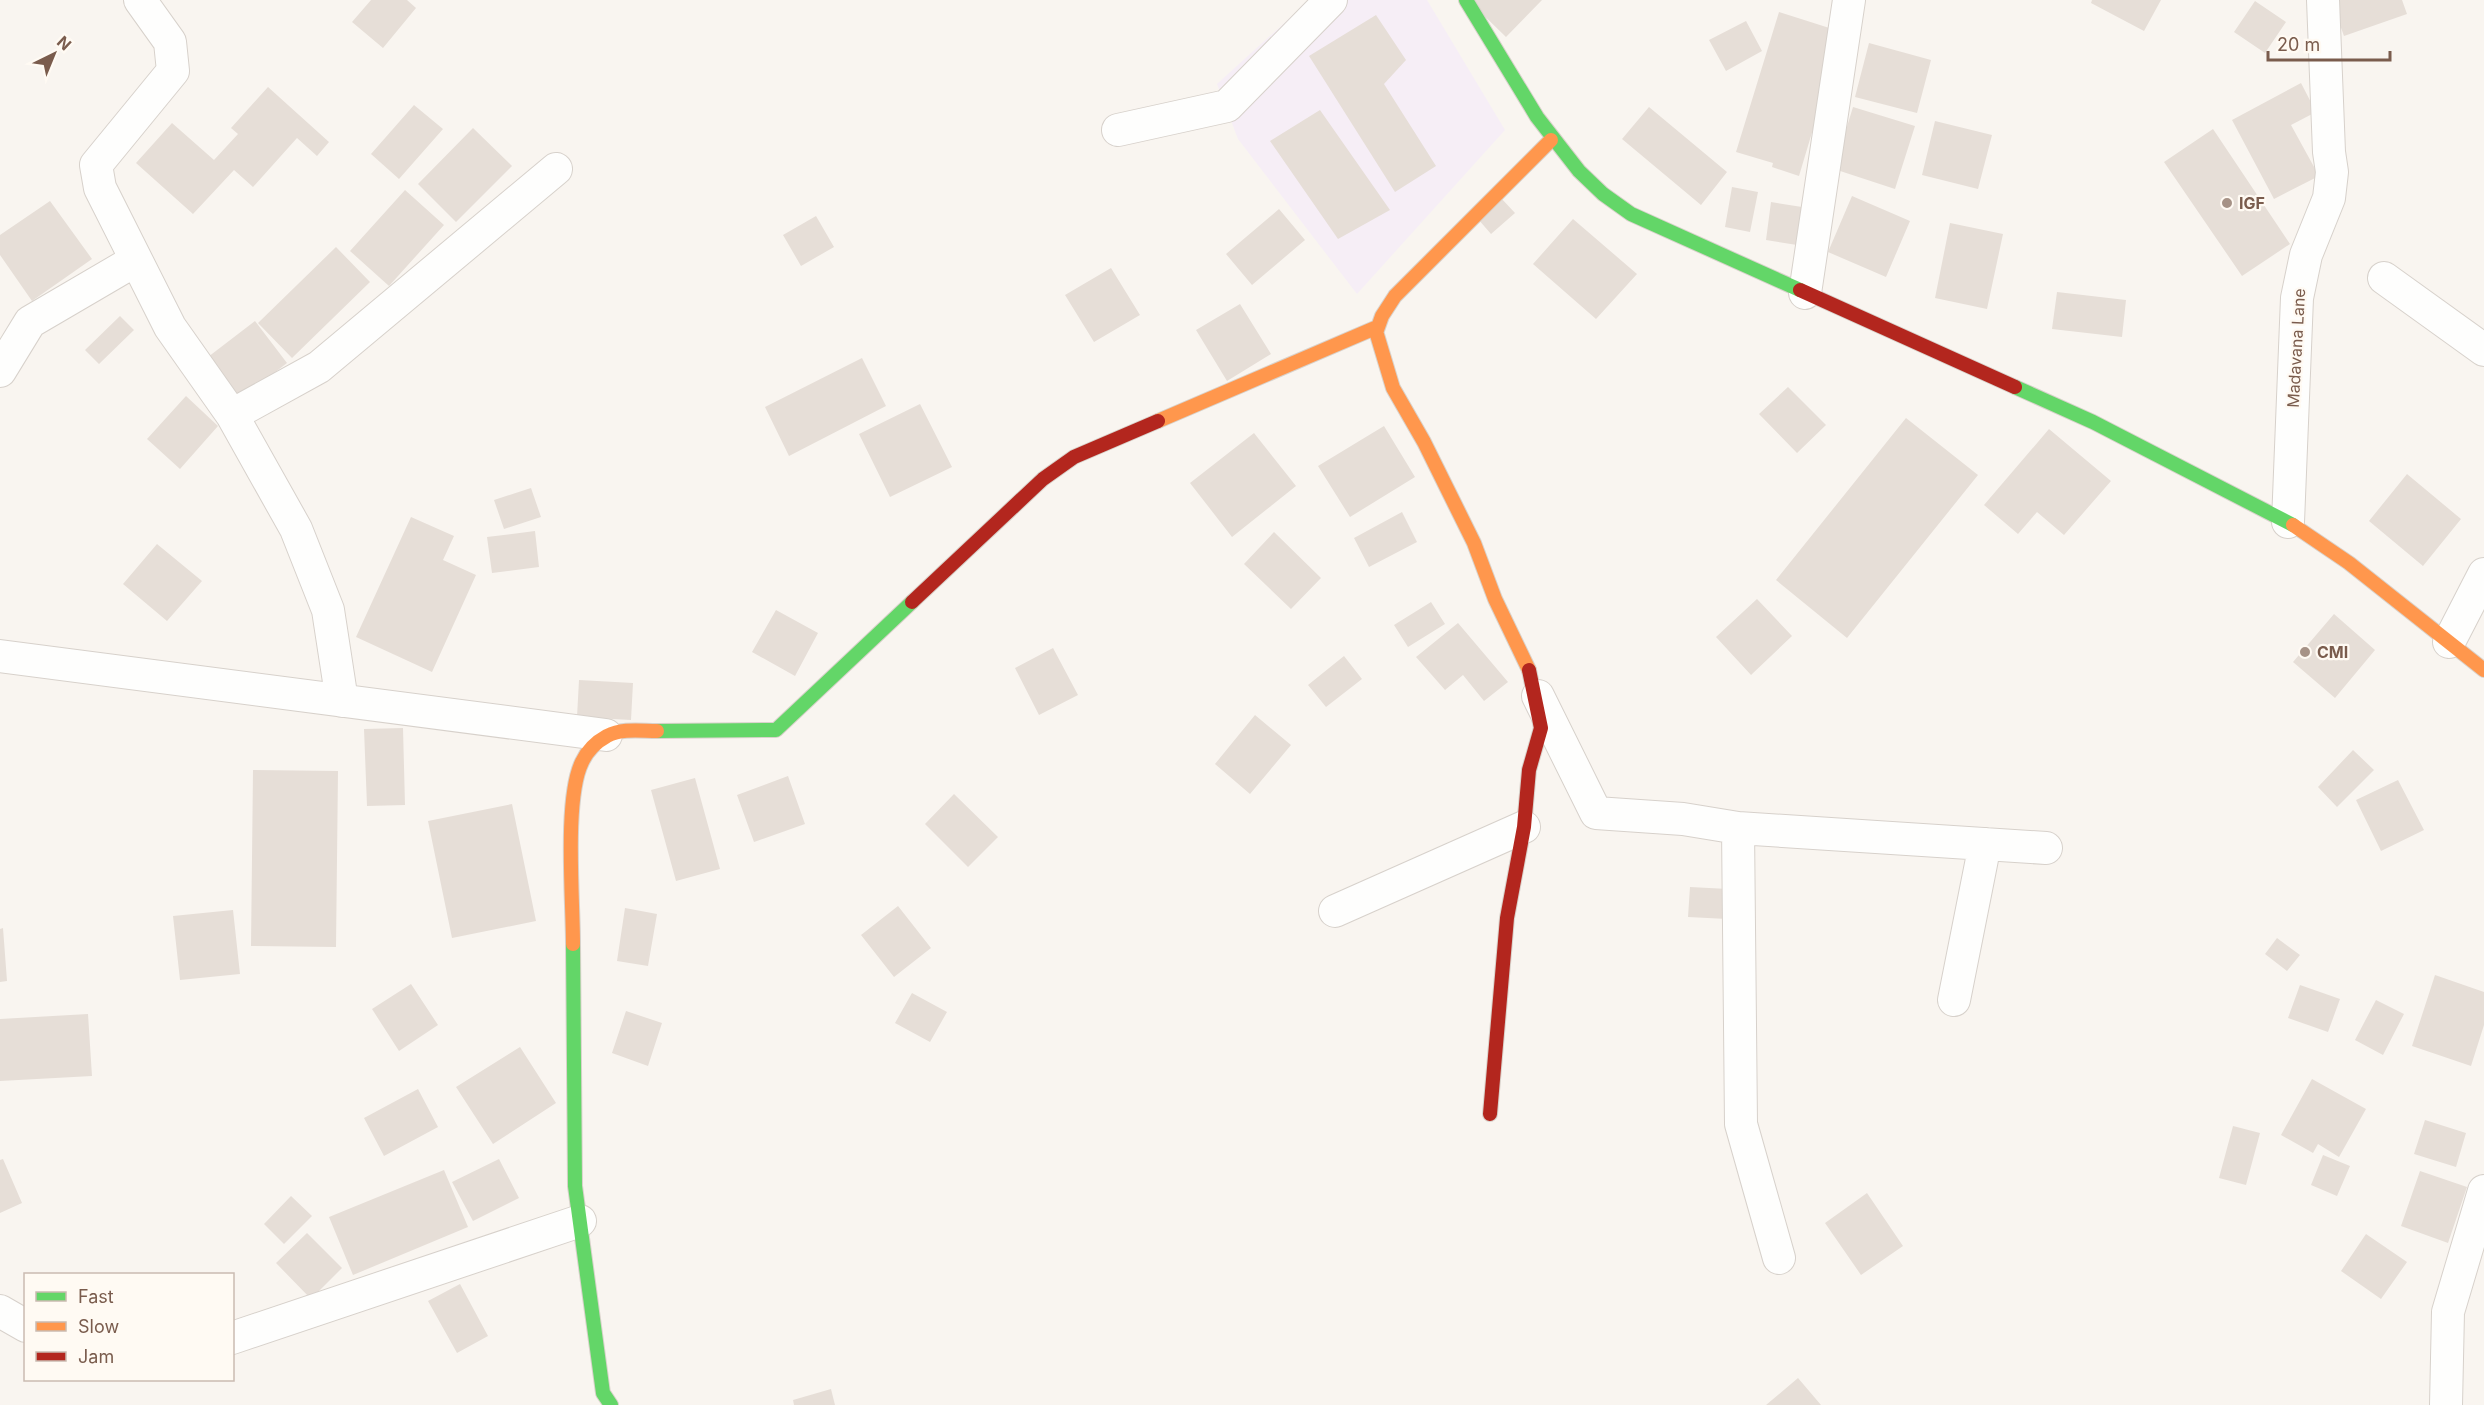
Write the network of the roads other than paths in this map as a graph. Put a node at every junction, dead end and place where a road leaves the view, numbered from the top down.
1 (140, 0) edge
2 (1331, 0) edge
3 (1466, 0) edge
4 (1849, 0) edge
5 (2323, 0) edge
6 (1118, 130) dead end
7 (1551, 140) junction
8 (556, 169) dead end
9 (136, 260) junction
10 (2384, 278) dead end
11 (1805, 293) junction
12 (1375, 328) junction
13 (2484, 350) edge
14 (0, 371) edge
15 (232, 415) junction
16 (2288, 522) junction
17 (2484, 574) edge
18 (2449, 642) junction
19 (0, 656) edge
20 (2484, 670) edge
21 (1532, 684) junction
22 (342, 701) junction
23 (606, 735) junction
24 (1524, 826) junction
25 (1738, 828) junction
26 (1985, 844) junction
27 (2046, 848) dead end
28 (1335, 911) dead end
29 (1954, 1000) dead end
30 (1490, 1114) dead end
31 (2484, 1191) edge
32 (580, 1221) junction
33 (1779, 1258) dead end
34 (0, 1311) edge
35 (24, 1325) edge
36 (234, 1337) edge
37 (602, 1401) edge
38 (2446, 1405) edge

1 - 9 street
2 - 6 street
3 - 7 street
4 - 11 street
5 - 16 street, Madavana Lane
7 - 11 street
7 - 12 street
8 - 15 street
9 - 14 street
9 - 15 street
10 - 13 street
11 - 16 street
12 - 21 street
12 - 23 street
15 - 22 street
16 - 18 street
17 - 18 street
18 - 20 street
19 - 22 street
21 - 24 street
21 - 25 street
22 - 23 street
23 - 32 street
24 - 28 street
24 - 30 street
25 - 26 street
25 - 33 street
26 - 27 street
26 - 29 street
31 - 38 street
32 - 36 street
32 - 37 street
34 - 35 street

